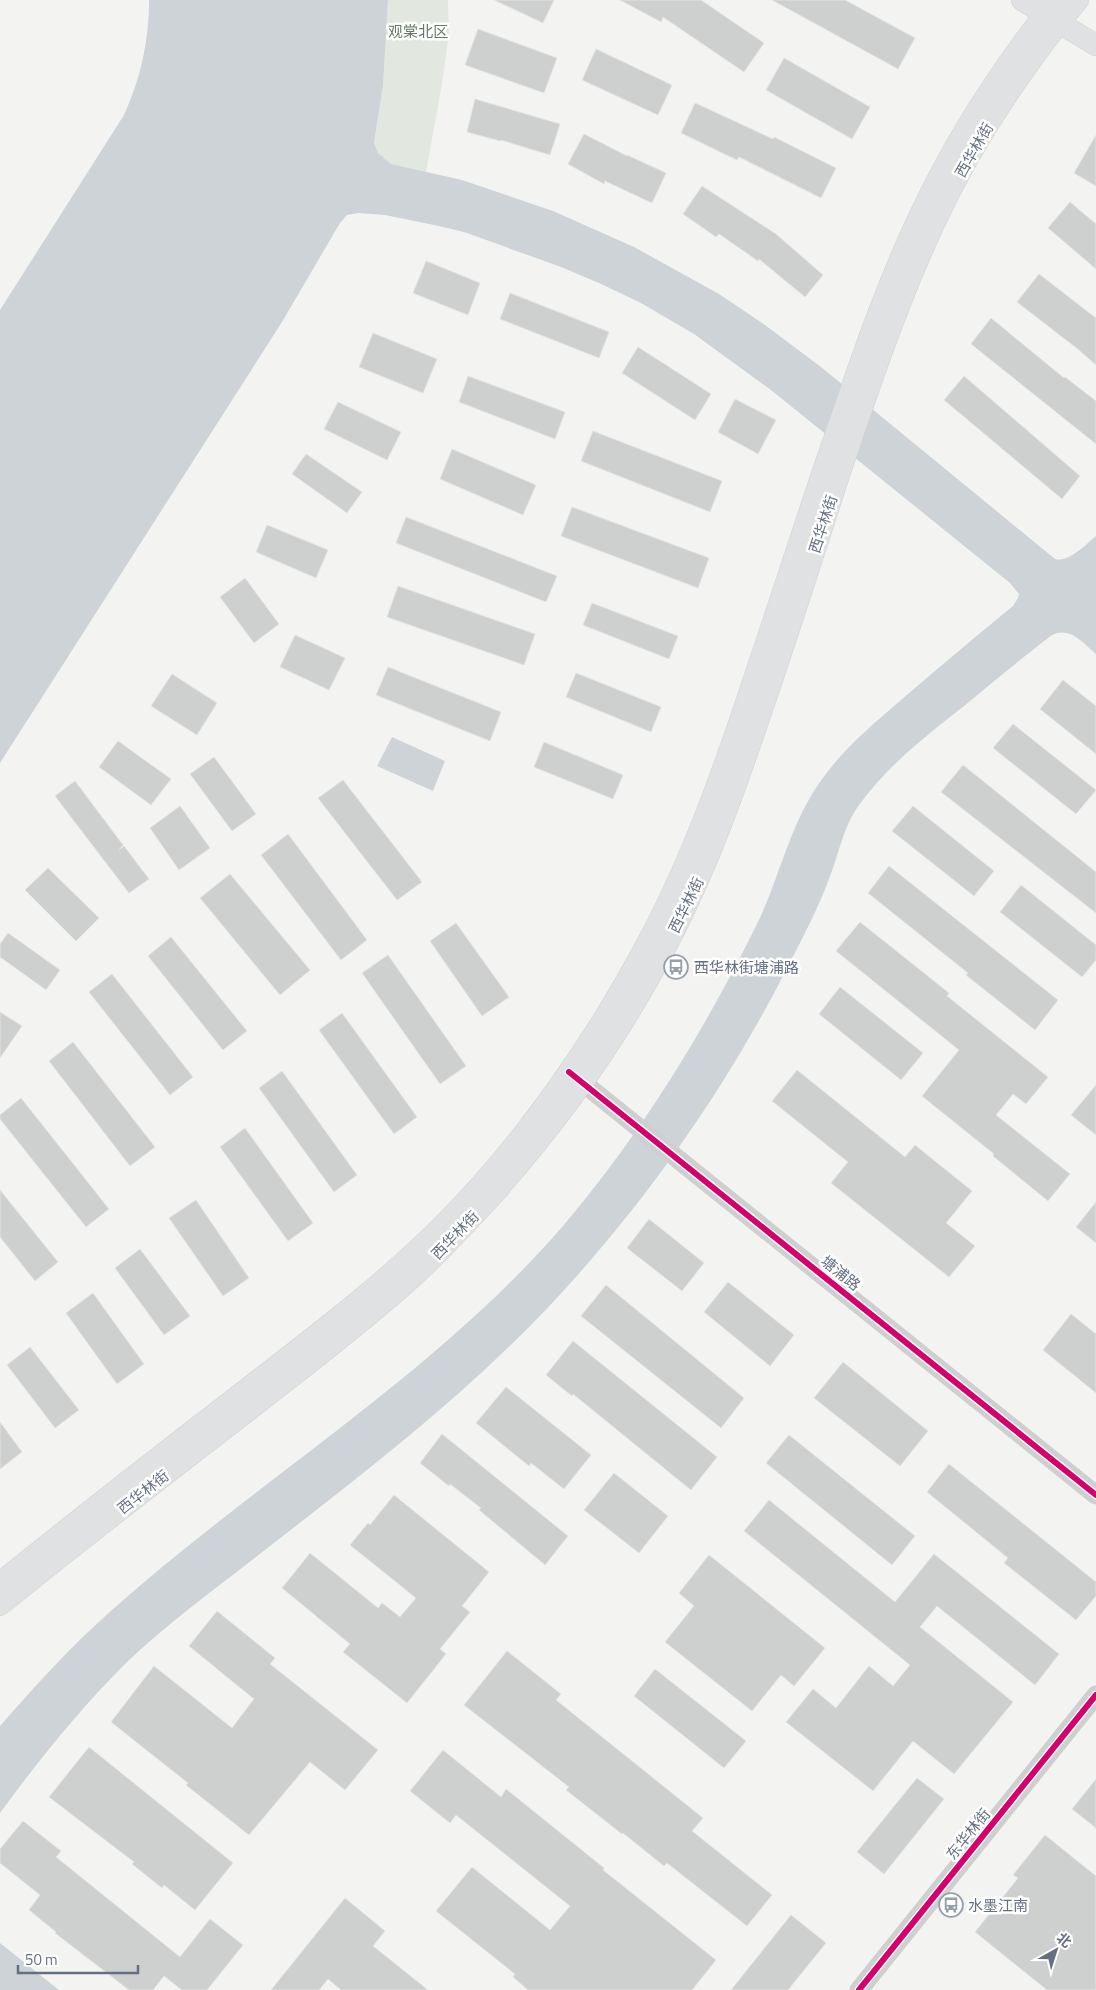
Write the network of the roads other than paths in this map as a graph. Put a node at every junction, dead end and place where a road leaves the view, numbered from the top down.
1 (1022, 0) edge
2 (1078, 0) edge
3 (1054, 12) edge
4 (1096, 45) edge
5 (576, 1078) junction
6 (1096, 1495) edge
7 (0, 1584) edge
8 (0, 1605) edge
9 (1096, 1694) edge
10 (859, 1990) edge

1 - 3 main road
2 - 3 main road, 西华林街
3 - 4 main road
3 - 5 main road, 西华林街
5 - 6 street, 塘浦路
5 - 7 main road, 西华林街
5 - 8 main road, 西华林街
9 - 10 street, 东华林街

